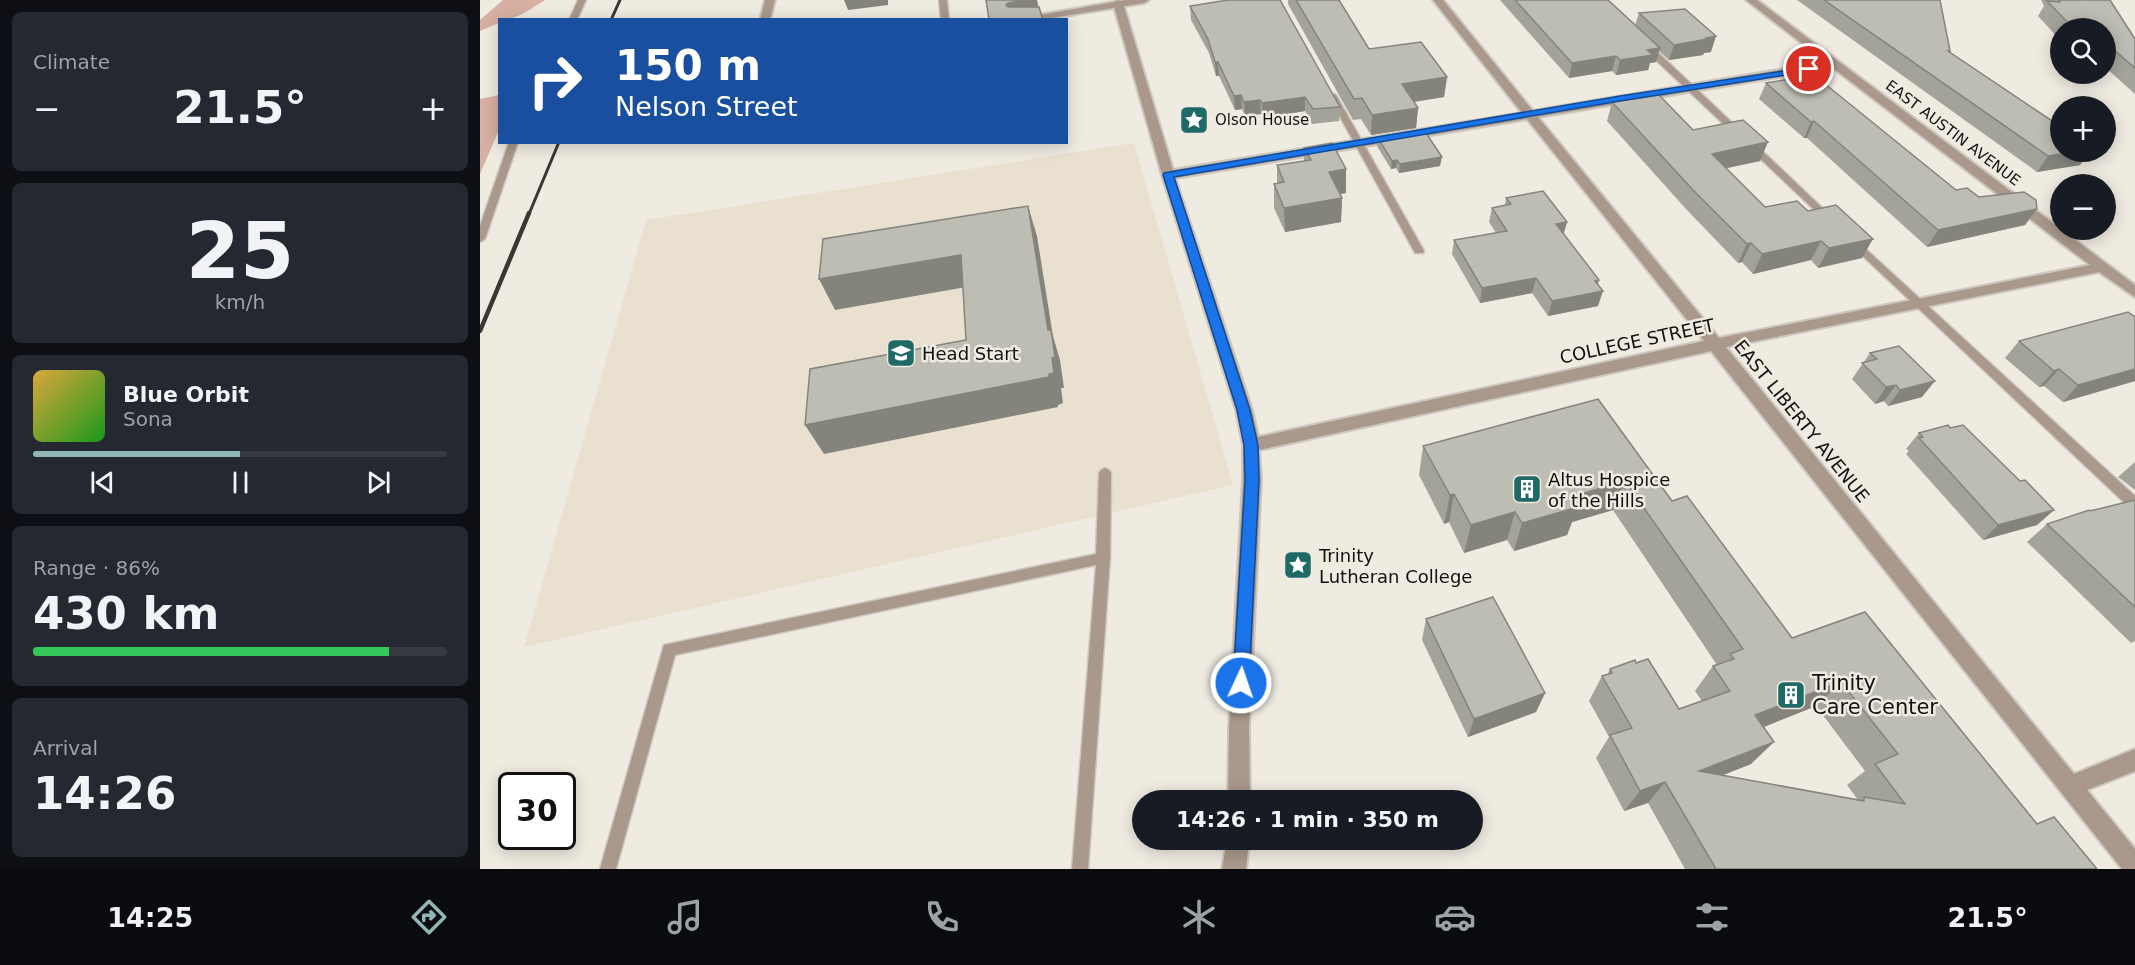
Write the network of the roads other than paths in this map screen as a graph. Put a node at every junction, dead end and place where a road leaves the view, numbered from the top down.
1 (582, 0) edge
2 (770, 0) edge
3 (943, 0) edge
4 (1144, 0) edge
5 (1438, 0) edge
6 (1752, 0) edge
7 (1118, 2) edge
8 (574, 18) edge
9 (766, 18) edge
10 (945, 18) edge
11 (1028, 18) edge
12 (1639, 40) edge
13 (1835, 64) junction
14 (1689, 87) junction
15 (1329, 91) edge
16 (1529, 114) junction
17 (1359, 143) junction
18 (513, 144) edge
19 (1168, 175) junction
20 (480, 239) edge
21 (1419, 251) dead end
22 (2102, 267) junction
23 (2135, 292) edge
24 (1917, 302) junction
25 (1715, 344) junction
26 (1251, 445) junction
27 (1105, 473) dead end
28 (2135, 504) edge
29 (1103, 558) junction
30 (2135, 760) edge
31 (2071, 786) junction
32 (1239, 790) edge
33 (1237, 850) edge
34 (2135, 867) edge
35 (608, 869) edge
36 (1080, 869) edge
37 (1234, 869) edge

1 - 8 lane
2 - 9 street
3 - 10 lane
4 - 7 street
5 - 16 street, EAST LIBERTY AVENUE
6 - 13 street, EAST AUSTIN AVENUE
7 - 11 street
7 - 19 street
12 - 14 lane
13 - 14 street
13 - 22 street, EAST AUSTIN AVENUE
14 - 16 street
14 - 24 lane
15 - 17 lane
16 - 17 street
16 - 25 street, EAST LIBERTY AVENUE
17 - 19 street
17 - 21 lane
18 - 20 lane
19 - 26 street
22 - 23 street, EAST AUSTIN AVENUE
22 - 24 street, COLLEGE STREET
24 - 25 street, COLLEGE STREET
24 - 28 lane
25 - 26 street, COLLEGE STREET
25 - 31 street, EAST LIBERTY AVENUE
26 - 32 street
27 - 29 lane
29 - 35 lane
29 - 36 lane
30 - 31 street
31 - 34 street, EAST LIBERTY AVENUE
33 - 37 street

